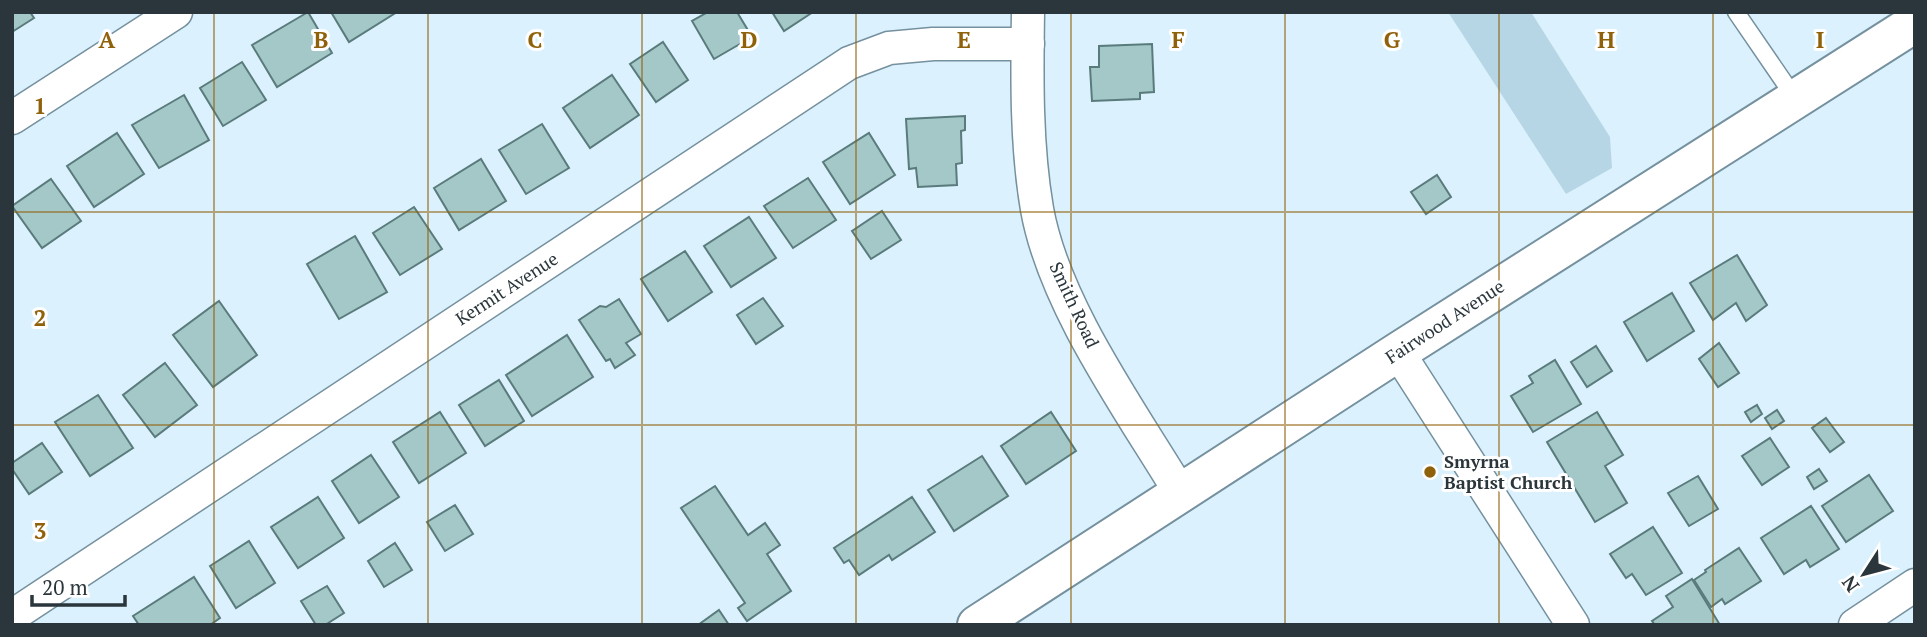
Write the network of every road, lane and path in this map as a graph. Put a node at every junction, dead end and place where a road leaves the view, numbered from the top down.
1 (176, 12) edge
2 (1028, 12) edge
3 (1736, 12) edge
4 (1915, 23) edge
5 (1028, 44) junction
6 (1795, 98) junction
7 (12, 118) edge
8 (1398, 352) junction
9 (1181, 494) junction
10 (1915, 585) edge
11 (12, 615) edge
12 (977, 625) edge
13 (1573, 625) edge
14 (1855, 625) edge

1 - 7 street
2 - 5 street, Smith Road
3 - 6 lane
4 - 6 street, Fairwood Avenue
5 - 9 street, Smith Road
5 - 11 street, Kermit Avenue
6 - 8 street, Fairwood Avenue
8 - 9 street, Fairwood Avenue
8 - 13 street
9 - 12 street, Fairwood Avenue
10 - 14 street

